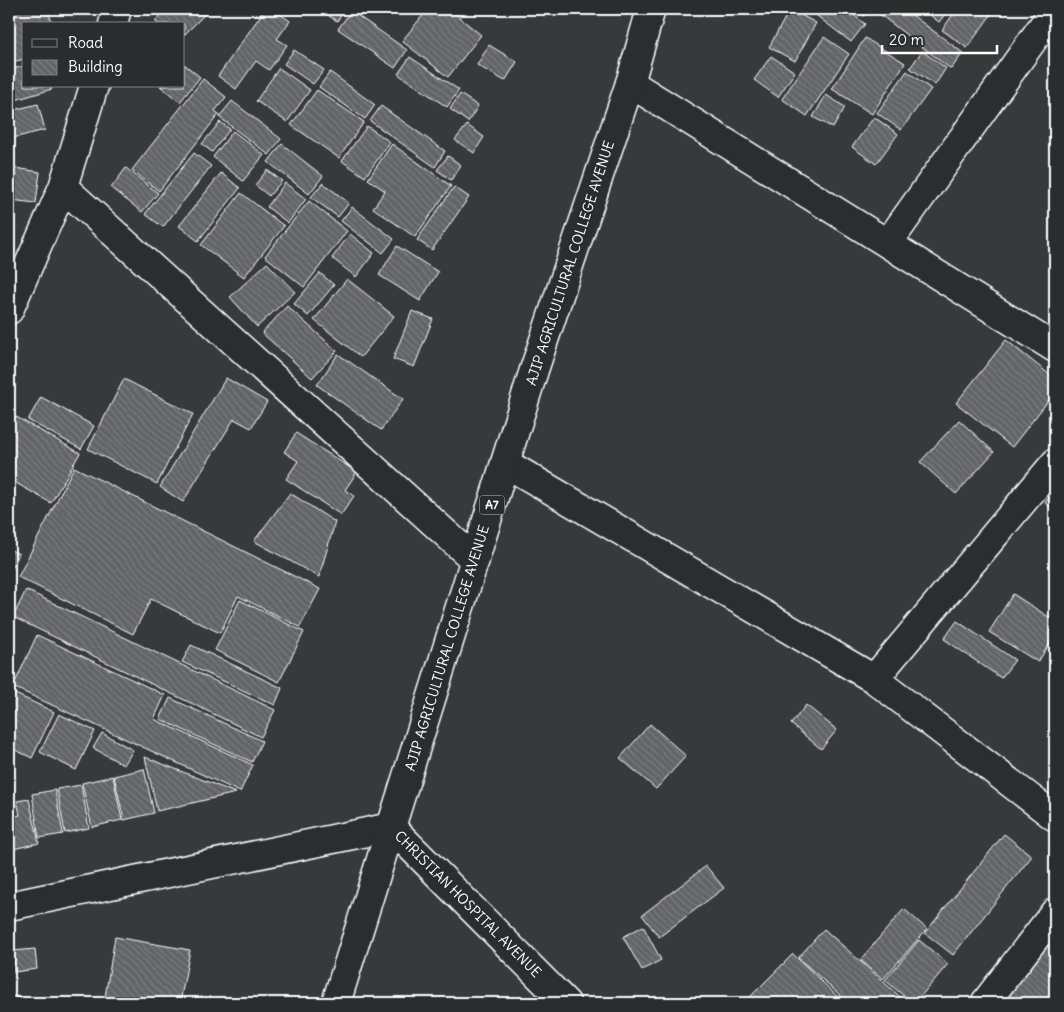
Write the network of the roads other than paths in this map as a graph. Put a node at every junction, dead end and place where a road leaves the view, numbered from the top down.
1 (118, 9) edge
2 (651, 9) edge
3 (1055, 9) edge
4 (114, 22) edge
5 (630, 83) junction
6 (93, 88) edge
7 (63, 187) junction
8 (888, 242) junction
9 (9, 310) edge
10 (1055, 348) edge
11 (506, 463) junction
12 (1055, 463) edge
13 (474, 560) junction
14 (874, 679) junction
15 (1055, 817) edge
16 (391, 827) junction
17 (9, 906) edge
18 (1055, 912) edge
19 (336, 1003) edge
20 (566, 1003) edge
21 (984, 1003) edge

1 - 4 street
2 - 5 street, AJIP AGRICULTURAL COLLEGE AVENUE / A7
3 - 8 street
5 - 8 street
5 - 11 street, AJIP AGRICULTURAL COLLEGE AVENUE / A7
6 - 7 street
7 - 9 street
7 - 13 street
8 - 10 street
11 - 13 street, AJIP AGRICULTURAL COLLEGE AVENUE / A7
11 - 14 street
12 - 14 street
13 - 16 street, AJIP AGRICULTURAL COLLEGE AVENUE / A7
14 - 15 street
16 - 17 street
16 - 19 street, AJIP AGRICULTURAL COLLEGE AVENUE / A7
16 - 20 street, CHRISTIAN HOSPITAL AVENUE
18 - 21 street

